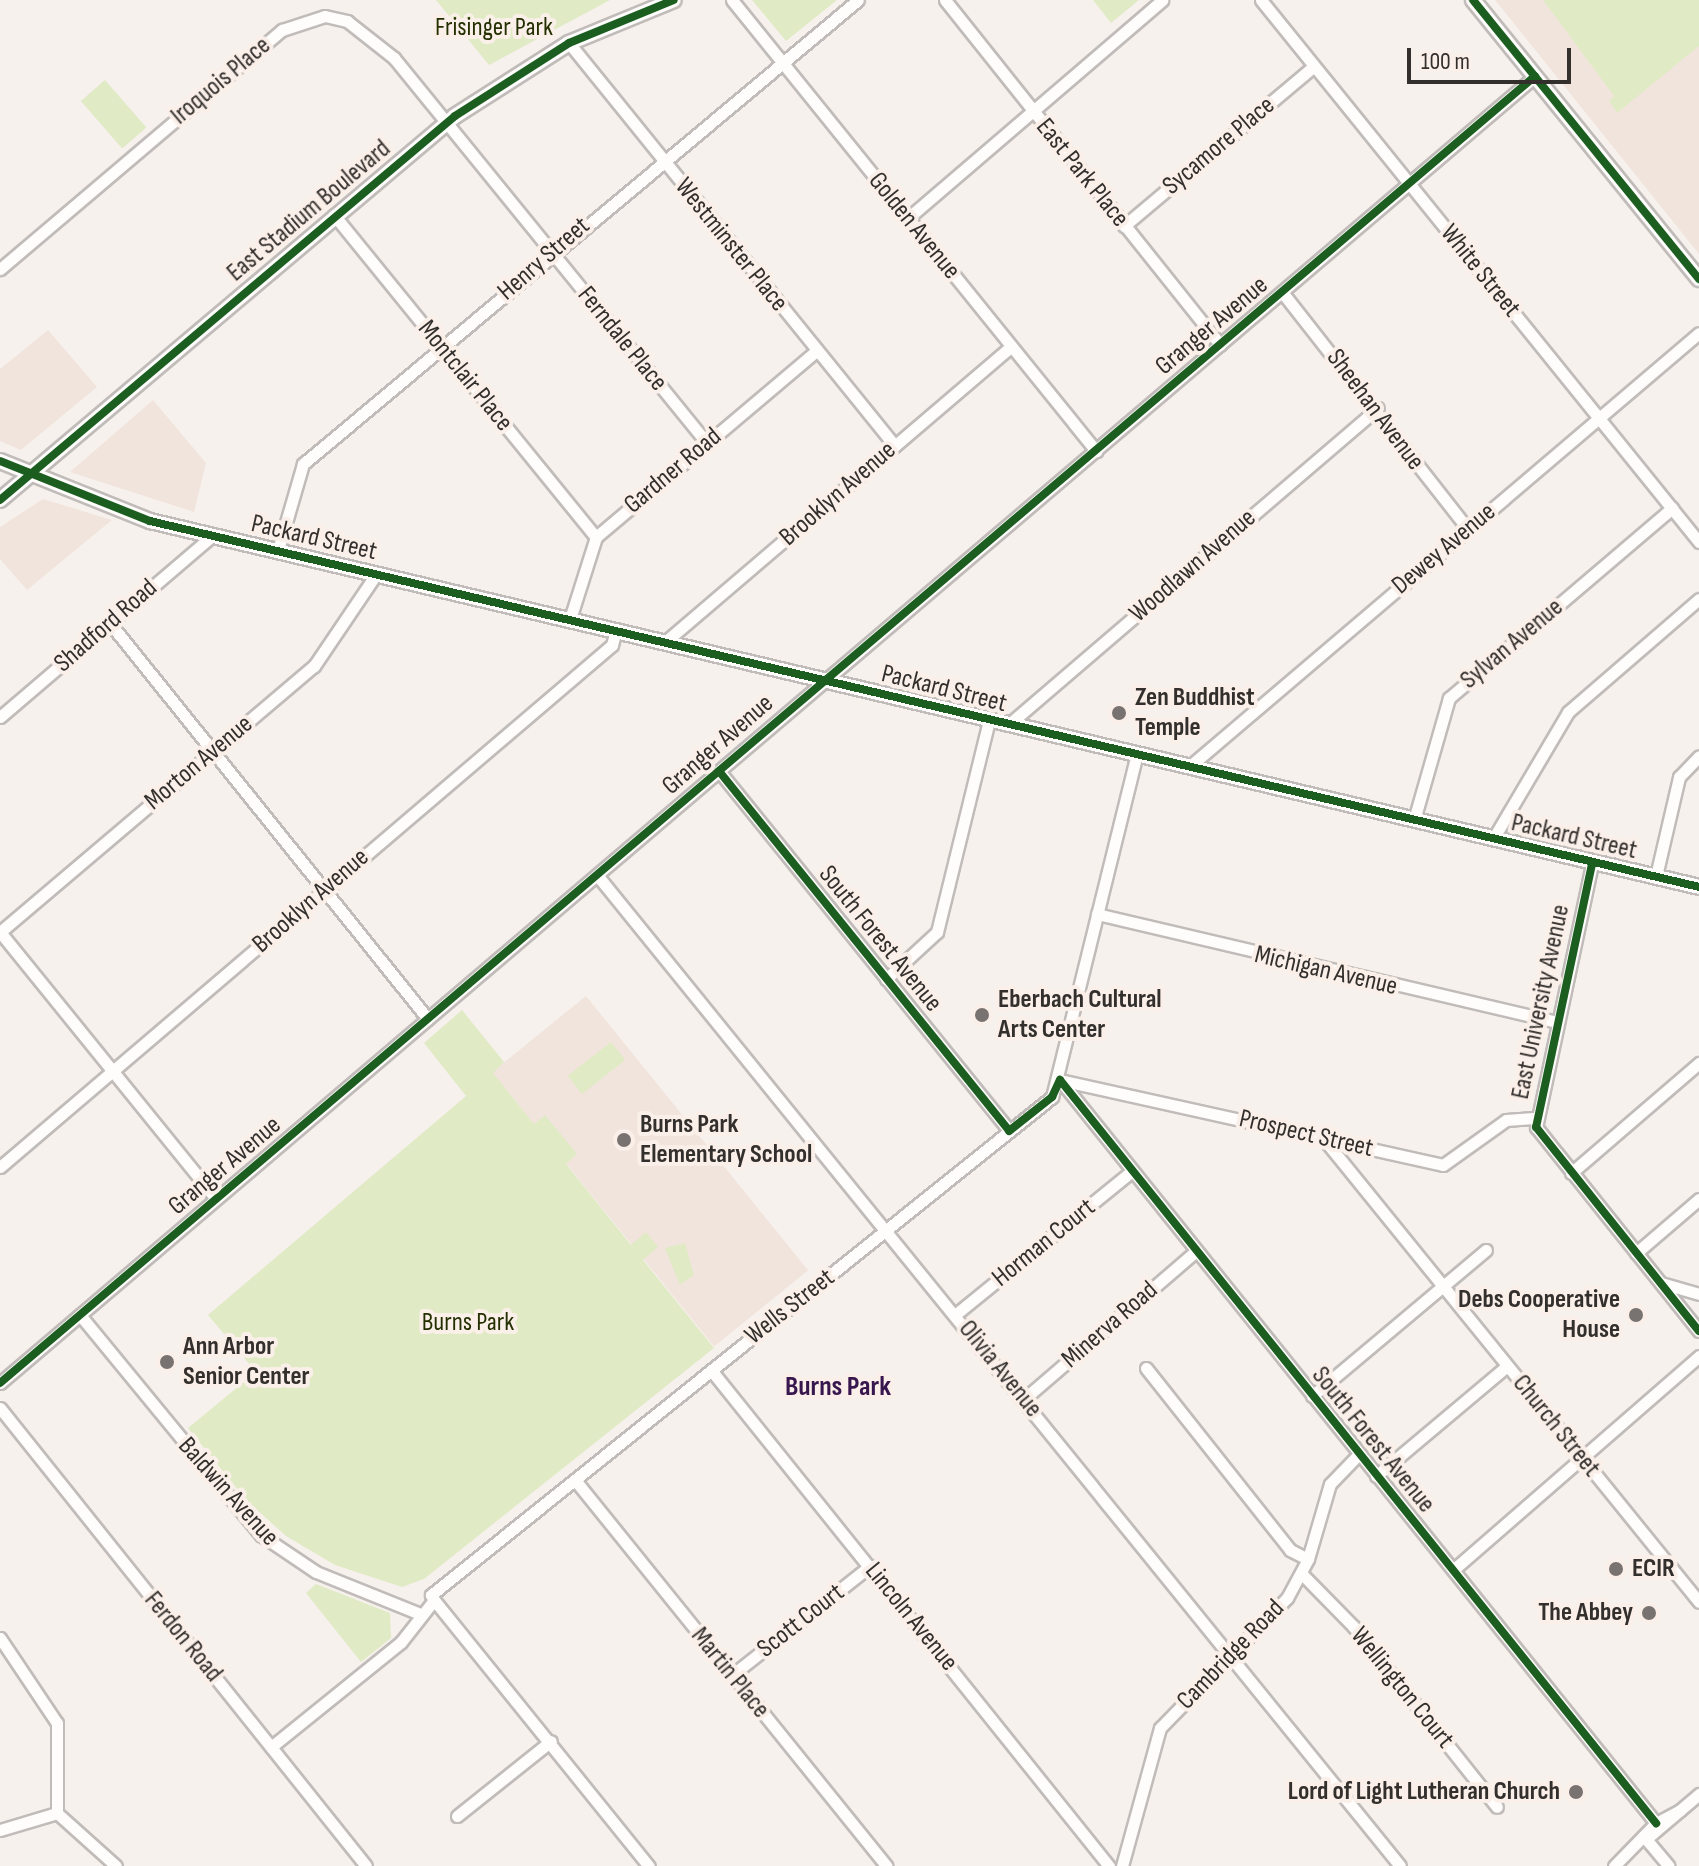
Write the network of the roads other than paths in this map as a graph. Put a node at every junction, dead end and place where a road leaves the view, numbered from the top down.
1 (674, 0) edge
2 (732, 0) edge
3 (858, 0) edge
4 (945, 0) edge
5 (1162, 0) edge
6 (1261, 0) edge
7 (1473, 0) edge
8 (641, 5) edge
9 (569, 43) junction
10 (781, 61) junction
11 (1314, 66) junction
12 (1535, 76) junction
13 (1033, 112) junction
14 (446, 122) junction
15 (661, 160) junction
16 (1409, 183) junction
17 (334, 215) junction
18 (908, 218) junction
19 (1124, 226) junction
20 (551, 252) junction
21 (0, 269) edge
22 (1699, 279) edge
23 (1282, 292) junction
24 (1699, 333) edge
25 (1220, 345) junction
26 (442, 347) junction
27 (1011, 347) junction
28 (817, 350) junction
29 (1378, 408) junction
30 (1599, 418) junction
31 (707, 443) junction
32 (895, 446) junction
33 (1096, 451) junction
34 (0, 461) edge
35 (29, 475) junction
36 (0, 500) edge
37 (1672, 508) junction
38 (1467, 528) junction
39 (213, 535) junction
40 (596, 537) junction
41 (1699, 542) edge
42 (278, 550) junction
43 (377, 573) junction
44 (1699, 599) edge
45 (570, 619) junction
46 (109, 622) junction
47 (616, 630) junction
48 (665, 642) junction
49 (823, 680) junction
50 (0, 717) edge
51 (989, 720) junction
52 (1008, 725) junction
53 (212, 751) junction
54 (1137, 754) junction
55 (1699, 756) edge
56 (1190, 766) junction
57 (719, 771) junction
58 (1414, 820) junction
59 (1493, 839) junction
60 (1592, 864) junction
61 (597, 875) junction
62 (1656, 876) junction
63 (1699, 887) edge
64 (323, 890) junction
65 (1097, 914) junction
66 (0, 932) edge
67 (886, 979) junction
68 (428, 1019) junction
69 (1556, 1022) junction
70 (1699, 1063) edge
71 (112, 1072) junction
72 (1060, 1080) junction
73 (1537, 1118) junction
74 (1009, 1131) junction
75 (1323, 1138) junction
76 (0, 1167) edge
77 (1131, 1172) junction
78 (1571, 1173) junction
79 (216, 1199) junction
80 (1699, 1199) edge
81 (887, 1231) junction
82 (1486, 1250) dead end
83 (1195, 1252) junction
84 (1636, 1253) junction
85 (1660, 1283) junction
86 (1441, 1287) junction
87 (1699, 1294) edge
88 (956, 1314) junction
89 (80, 1315) junction
90 (1699, 1331) edge
91 (1699, 1356) edge
92 (1507, 1366) junction
93 (1146, 1368) dead end
94 (711, 1370) junction
95 (0, 1383) edge
96 (1312, 1396) junction
97 (1024, 1399) junction
98 (0, 1408) edge
99 (1359, 1454) junction
100 (1582, 1459) junction
101 (1376, 1476) junction
102 (575, 1480) junction
103 (1308, 1559) junction
104 (870, 1566) junction
105 (1453, 1570) junction
106 (1302, 1574) junction
107 (434, 1600) junction
108 (1699, 1602) edge
109 (418, 1613) junction
110 (0, 1638) edge
111 (1233, 1658) junction
112 (732, 1675) junction
113 (551, 1741) junction
114 (271, 1747) junction
115 (1699, 1794) edge
116 (1497, 1807) dead end
117 (1680, 1810) junction
118 (57, 1813) junction
119 (457, 1816) dead end
120 (1656, 1823) junction
121 (0, 1830) edge
122 (1650, 1839) junction
123 (116, 1866) edge
124 (366, 1866) edge
125 (649, 1866) edge
126 (886, 1866) edge
127 (1109, 1866) edge
128 (1122, 1866) edge
129 (1400, 1866) edge
130 (1614, 1866) edge
131 (1669, 1866) edge

1 - 8 main road, East Stadium Boulevard
2 - 10 street, Golden Avenue
3 - 10 street, Henry Street
4 - 13 street, East Park Place
5 - 13 street
6 - 11 street, White Street
7 - 12 main road
8 - 9 main road, East Stadium Boulevard
9 - 14 main road, East Stadium Boulevard
9 - 15 street, Westminster Place
10 - 15 street, Henry Street
10 - 18 street, Golden Avenue
11 - 16 street, White Street
11 - 19 street, Sycamore Place
12 - 16 street, Granger Avenue
12 - 22 main road
13 - 18 street
13 - 19 street, East Park Place
14 - 17 main road, East Stadium Boulevard
14 - 20 street, Ferndale Place
14 - 21 street, Iroquois Place
15 - 20 street, Henry Street
15 - 28 street, Westminster Place
16 - 23 street, Granger Avenue
16 - 30 street, White Street
17 - 26 street, Montclair Place
17 - 35 main road, East Stadium Boulevard
18 - 27 street, Golden Avenue
19 - 25 street, East Park Place
20 - 26 street, Henry Street
20 - 31 street, Ferndale Place
23 - 25 street, Granger Avenue
23 - 29 street, Sheehan Avenue
24 - 30 street, Dewey Avenue
25 - 33 street, Granger Avenue
26 - 40 street, Montclair Place
26 - 42 street, Henry Street
27 - 32 street, Brooklyn Avenue
27 - 33 street, Golden Avenue
28 - 31 street, Gardner Road
28 - 32 street, Westminster Place
29 - 38 street, Sheehan Avenue
29 - 52 street, Woodlawn Avenue
30 - 37 street, White Street
30 - 38 street, Dewey Avenue
31 - 40 street, Gardner Road
32 - 48 street, Brooklyn Avenue
33 - 49 street, Granger Avenue
34 - 35 main road, Packard Street
35 - 36 main road, East Stadium Boulevard
35 - 39 main road, Packard Street
37 - 41 street, White Street
37 - 58 street, Sylvan Avenue
38 - 56 street, Dewey Avenue
39 - 42 main road, Packard Street
39 - 46 street, Shadford Road
40 - 45 street
42 - 43 main road, Packard Street
43 - 45 main road, Packard Street
43 - 53 street, Morton Avenue
44 - 59 street
45 - 47 main road, Packard Street
46 - 50 street, Shadford Road
46 - 53 street
47 - 48 main road, Packard Street
47 - 64 street, Brooklyn Avenue
48 - 49 main road, Packard Street
49 - 51 main road, Packard Street
49 - 57 street, Granger Avenue
51 - 52 main road, Packard Street
51 - 67 street
52 - 54 main road, Packard Street
53 - 64 street
53 - 66 street, Morton Avenue
54 - 56 main road, Packard Street
54 - 65 street, Wells Street
55 - 62 street
56 - 58 main road, Packard Street
57 - 61 street, Granger Avenue
57 - 67 street, South Forest Avenue
58 - 59 main road, Packard Street
59 - 60 main road, Packard Street
60 - 62 main road, Packard Street
60 - 69 street, East University Avenue
61 - 68 street, Granger Avenue
61 - 81 street, Olivia Avenue
62 - 63 main road, Packard Street
64 - 68 street
64 - 71 street, Brooklyn Avenue
65 - 69 street, Michigan Avenue
65 - 72 street, Wells Street
66 - 71 street
67 - 74 street, South Forest Avenue
68 - 79 street, Granger Avenue
69 - 73 street, East University Avenue
70 - 78 street
71 - 76 street, Brooklyn Avenue
71 - 79 street
72 - 74 street, Wells Street
72 - 75 street, Prospect Street
72 - 77 street, South Forest Avenue
73 - 75 street, Prospect Street
73 - 78 street, East University Avenue
74 - 81 street, Wells Street
75 - 86 street, Church Street
77 - 83 street, South Forest Avenue
77 - 88 street, Horman Court
78 - 84 street, East University Avenue
79 - 89 street, Granger Avenue
80 - 84 street
81 - 88 street, Olivia Avenue
81 - 94 street, Wells Street
82 - 86 street
83 - 96 street, South Forest Avenue
83 - 97 street, Minerva Road
84 - 85 street, East University Avenue
85 - 87 street
85 - 90 street, East University Avenue
86 - 92 street, Church Street
86 - 96 street
88 - 97 street, Olivia Avenue
89 - 95 street, Granger Avenue
89 - 109 street, Baldwin Avenue
91 - 100 street
92 - 100 street, Church Street
92 - 101 street
93 - 103 street
94 - 102 street, Wells Street
94 - 104 street, Lincoln Avenue
96 - 99 street, South Forest Avenue
97 - 111 street, Olivia Avenue
98 - 114 street, Ferdon Road
99 - 101 street, South Forest Avenue
99 - 103 street, Cambridge Road
100 - 105 street
100 - 108 street, Church Street
101 - 105 street, South Forest Avenue
102 - 107 street, Wells Street
102 - 112 street, Martin Place
103 - 106 street, Cambridge Road
104 - 112 street, Scott Court
104 - 127 street, Lincoln Avenue
105 - 120 street, South Forest Avenue
106 - 111 street, Cambridge Road
106 - 116 street, Wellington Court
107 - 109 street, Wells Street
107 - 113 street
109 - 114 street, Wells Street
110 - 118 street
111 - 128 street, Cambridge Road
111 - 129 street, Olivia Avenue
112 - 126 street, Martin Place
113 - 119 street
113 - 125 street
114 - 124 street, Ferdon Road
115 - 117 street
117 - 120 street
117 - 122 street
118 - 121 street
118 - 123 street
120 - 122 street
122 - 130 street
122 - 131 street

